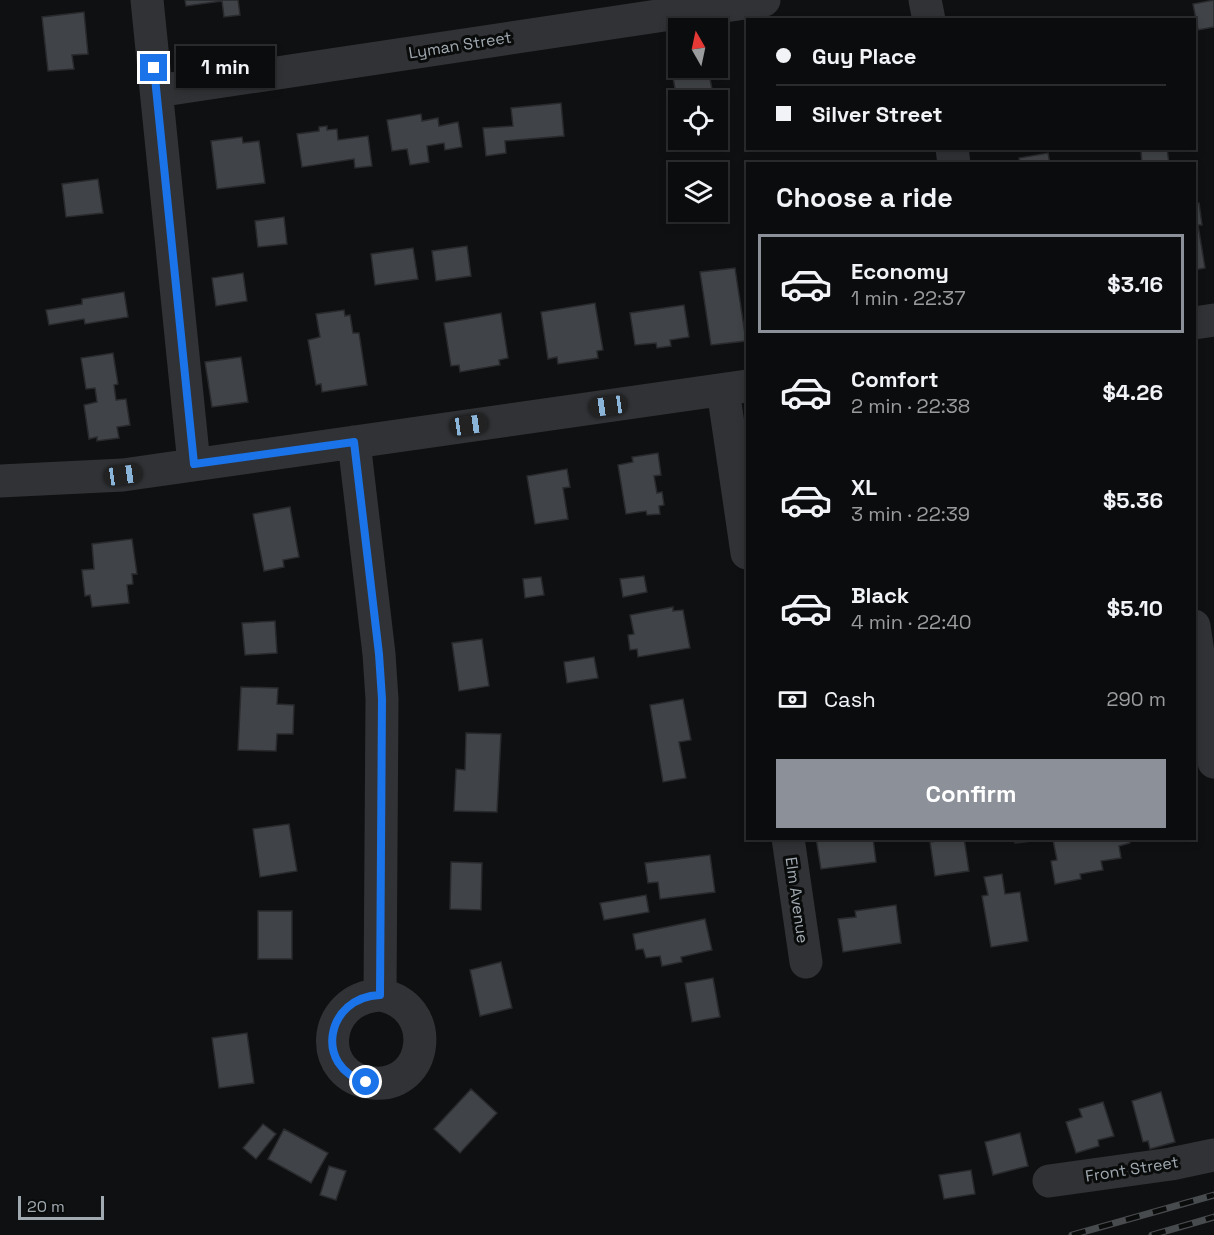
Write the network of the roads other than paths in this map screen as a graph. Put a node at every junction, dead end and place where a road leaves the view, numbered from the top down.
1 (147, 0) edge
2 (764, 0) edge
3 (926, 0) edge
4 (929, 18) edge
5 (157, 91) junction
6 (1214, 320) edge
7 (1196, 323) edge
8 (735, 388) edge
9 (354, 442) junction
10 (194, 464) junction
11 (0, 481) edge
12 (746, 539) edge
13 (1196, 640) edge
14 (1214, 762) edge
15 (788, 840) edge
16 (806, 962) dead end
17 (380, 995) dead end
18 (1214, 1155) edge
19 (1049, 1181) dead end

1 - 5 street
2 - 5 street, Lyman Street
3 - 4 street
5 - 10 street
6 - 7 street
8 - 9 street
8 - 12 street
9 - 10 street
9 - 17 street
10 - 11 street
13 - 14 street
15 - 16 street, Elm Avenue
18 - 19 street, Front Street

